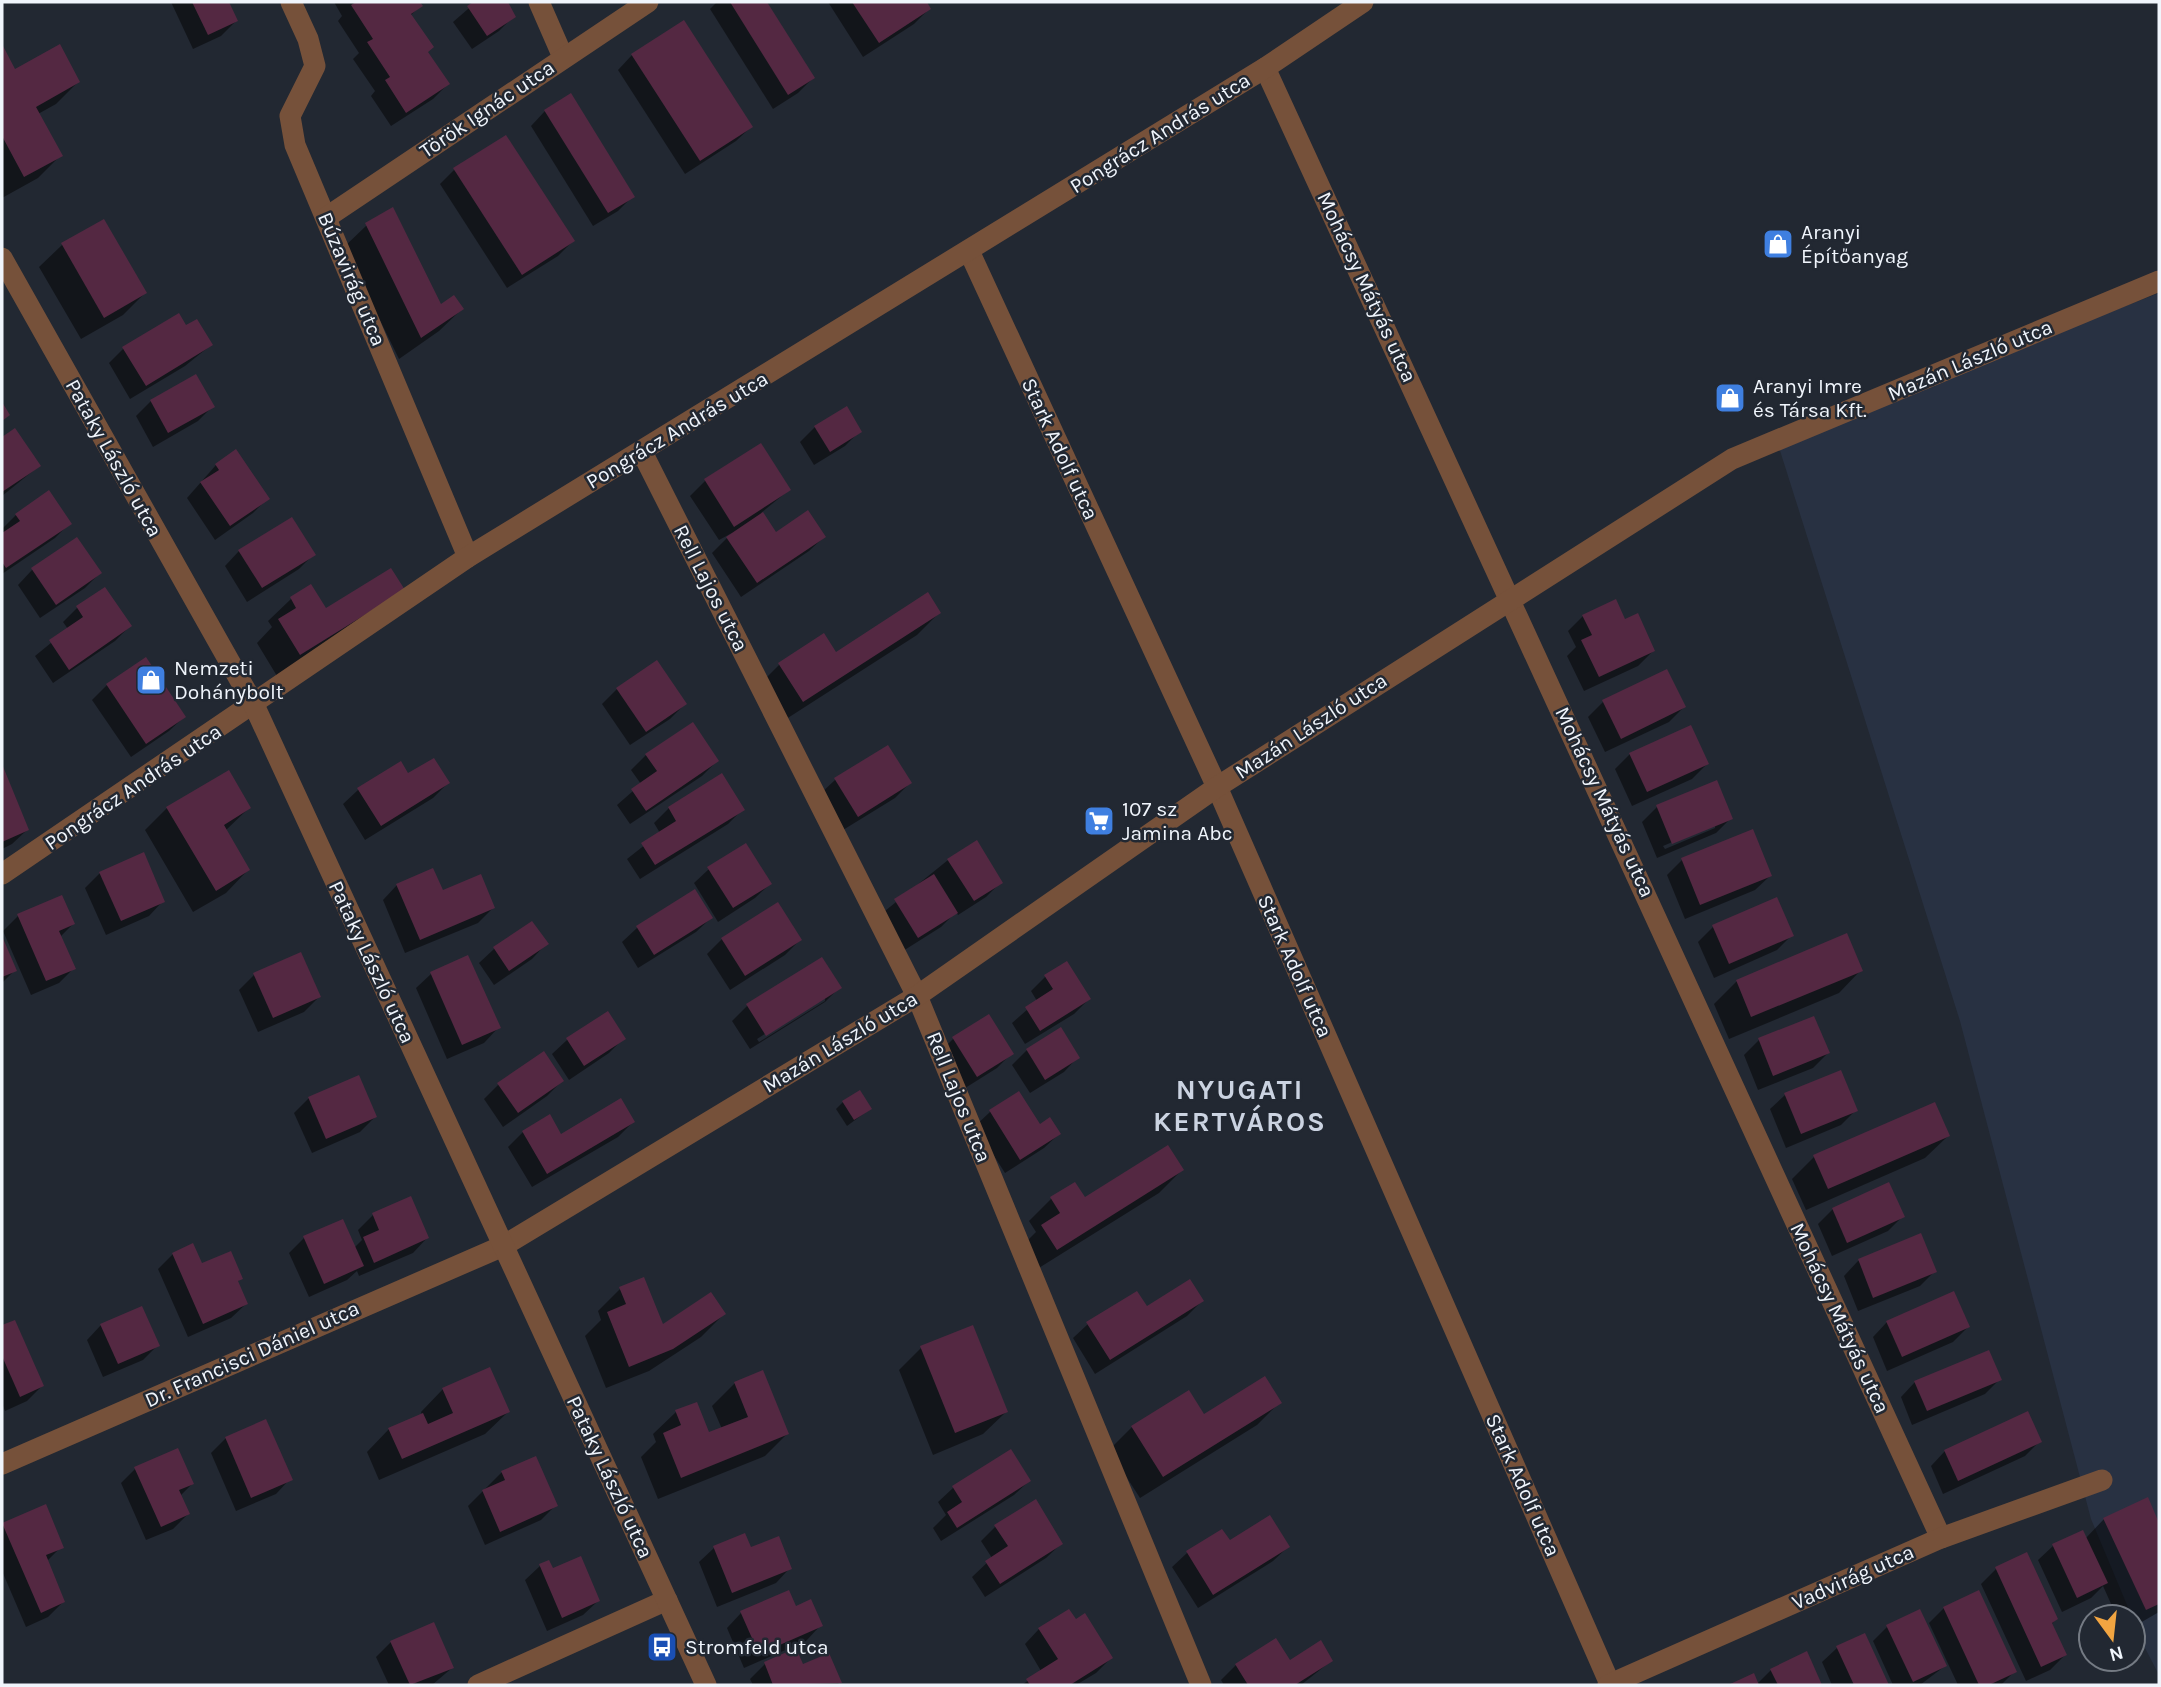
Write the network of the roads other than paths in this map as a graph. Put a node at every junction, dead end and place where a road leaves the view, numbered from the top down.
1 (291, 2) edge
2 (539, 2) edge
3 (648, 2) edge
4 (1363, 2) edge
5 (563, 57) junction
6 (1265, 68) junction
7 (327, 217) junction
8 (969, 251) junction
9 (2, 258) edge
10 (2159, 281) edge
11 (642, 452) junction
12 (468, 557) junction
13 (1511, 597) junction
14 (254, 705) junction
15 (1217, 787) junction
16 (2, 874) edge
17 (917, 996) junction
18 (503, 1246) junction
19 (2, 1464) edge
20 (2102, 1480) dead end
21 (1941, 1538) junction
22 (667, 1600) junction
23 (478, 1685) edge
24 (706, 1685) edge
25 (1201, 1685) edge
26 (1609, 1685) edge

1 - 7 street, Búzavirág utca
2 - 5 street
3 - 5 street, Török Ignác utca
4 - 6 street, Pongrácz András utca
5 - 7 street, Török Ignác utca
6 - 8 street, Pongrácz András utca
6 - 13 street, Mohácsy Mátyás utca
7 - 12 street, Búzavirág utca
8 - 11 street, Pongrácz András utca
8 - 15 street, Stark Adolf utca
9 - 14 street, Pataky László utca
10 - 13 street, Mazán László utca
11 - 12 street, Pongrácz András utca
11 - 17 street, Rell Lajos utca
12 - 14 street, Pongrácz András utca
13 - 15 street, Mazán László utca
13 - 21 street, Mohácsy Mátyás utca
14 - 16 street, Pongrácz András utca
14 - 18 street, Pataky László utca
15 - 17 street, Mazán László utca
15 - 26 street, Stark Adolf utca
17 - 18 street, Mazán László utca
17 - 25 street, Rell Lajos utca
18 - 19 street, Dr. Francisci Dániel utca
18 - 22 street, Pataky László utca
20 - 21 street, Vadvirág utca
21 - 26 street, Vadvirág utca
22 - 23 street
22 - 24 street, Pataky László utca

